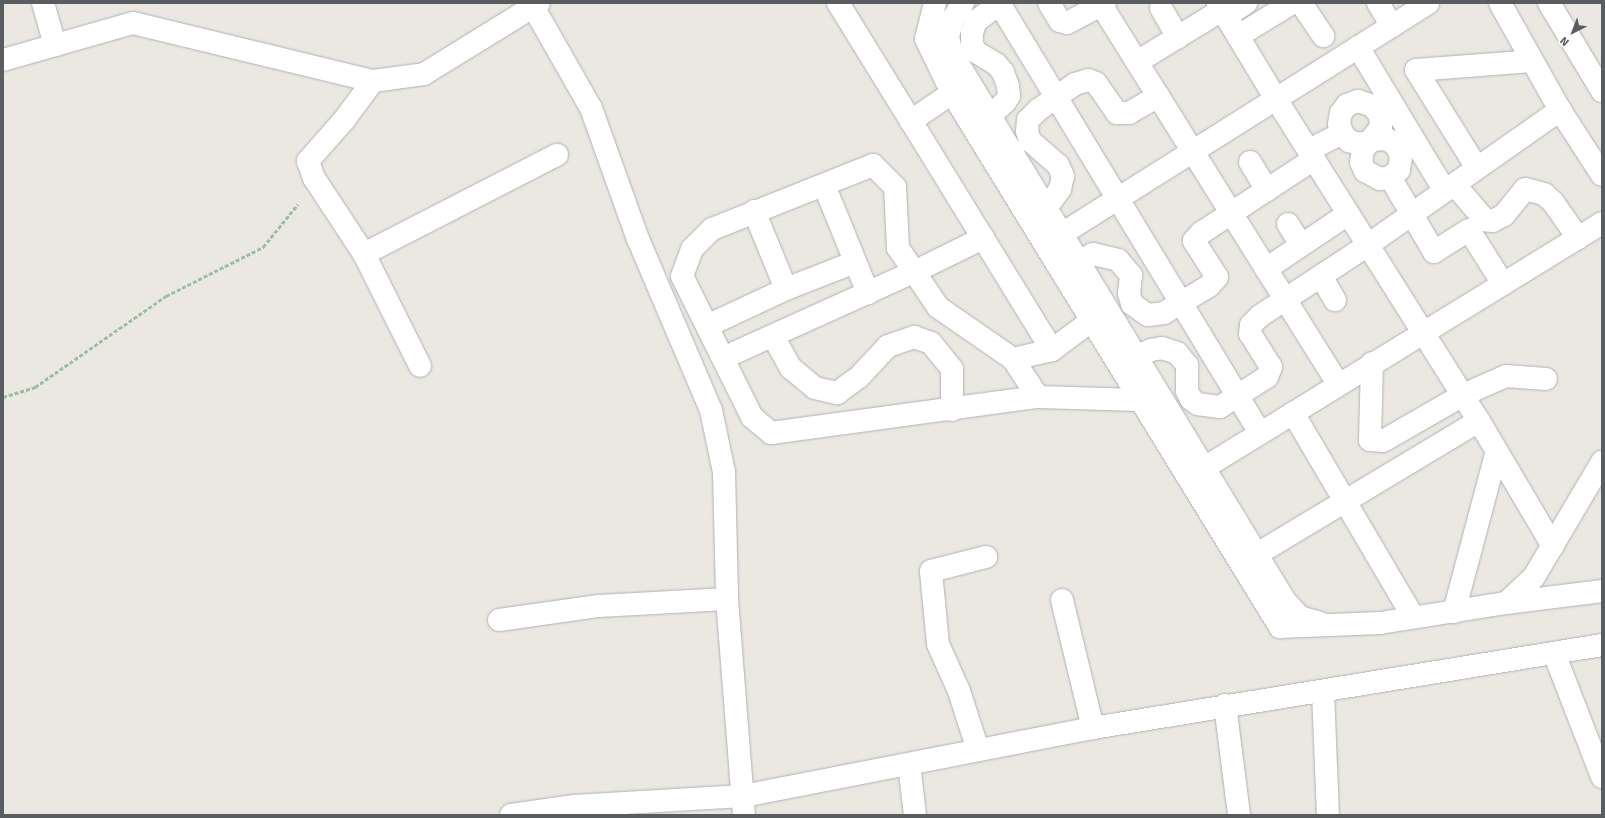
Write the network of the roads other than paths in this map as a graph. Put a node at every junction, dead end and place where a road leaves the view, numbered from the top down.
1 (43, 3) edge
2 (838, 3) edge
3 (935, 3) edge
4 (963, 3) edge
5 (1000, 3) edge
6 (1048, 3) edge
7 (1246, 3) edge
8 (1292, 3) edge
9 (1301, 3) edge
10 (1378, 3) edge
11 (1428, 3) edge
12 (1500, 3) edge
13 (1549, 3) edge
14 (534, 4) edge
15 (1102, 4) edge
16 (1161, 8) dead end
17 (1222, 10) edge
18 (1392, 26) junction
19 (1238, 36) junction
20 (1323, 36) dead end
21 (1178, 37) junction
22 (55, 45) junction
23 (1358, 47) junction
24 (3, 60) edge
25 (1532, 61) junction
26 (1137, 62) junction
27 (373, 81) junction
28 (1602, 91) edge
29 (952, 93) junction
30 (1055, 96) junction
31 (1159, 96) junction
32 (1276, 100) junction
33 (1560, 110) junction
34 (990, 116) junction
35 (911, 121) junction
36 (1342, 133) junction
37 (1370, 141) junction
38 (1193, 152) junction
39 (1312, 155) junction
40 (557, 156) dead end
41 (1250, 162) dead end
42 (1477, 168) junction
43 (1602, 176) edge
44 (824, 185) junction
45 (1450, 187) junction
46 (1267, 190) junction
47 (1118, 199) junction
48 (1043, 204) junction
49 (754, 211) junction
50 (1231, 213) junction
51 (1348, 214) junction
52 (1410, 215) junction
53 (1602, 223) edge
54 (1288, 224) dead end
55 (983, 238) junction
56 (1578, 238) junction
57 (1053, 240) junction
58 (1301, 245) junction
59 (1368, 245) junction
60 (364, 254) junction
61 (855, 262) junction
62 (1078, 262) junction
63 (1266, 269) junction
64 (916, 272) junction
65 (1321, 276) junction
66 (1503, 284) junction
67 (786, 289) junction
68 (868, 293) junction
69 (1285, 300) junction
70 (1335, 300) dead end
71 (1182, 304) junction
72 (1091, 321) junction
73 (707, 326) junction
74 (1423, 333) junction
75 (773, 336) junction
76 (1052, 350) junction
77 (1136, 357) junction
78 (723, 358) junction
79 (1013, 359) junction
80 (1372, 364) junction
81 (420, 366) dead end
82 (1546, 379) dead end
83 (1338, 384) junction
84 (1462, 395) junction
85 (1238, 396) junction
86 (1038, 397) junction
87 (1139, 400) junction
88 (952, 410) junction
89 (1293, 413) junction
90 (1479, 421) junction
91 (1260, 433) junction
92 (1496, 454) junction
93 (1602, 462) edge
94 (1195, 473) junction
95 (1344, 502) junction
96 (1553, 546) junction
97 (986, 557) dead end
98 (1248, 560) junction
99 (1602, 592) edge
100 (727, 599) junction
101 (1062, 600) dead end
102 (1506, 603) junction
103 (1454, 612) junction
104 (1413, 617) junction
105 (499, 620) dead end
106 (1602, 645) edge
107 (1554, 652) junction
108 (1323, 692) junction
109 (1226, 705) junction
110 (1093, 728) junction
111 (978, 750) junction
112 (909, 764) junction
113 (1602, 776) edge
114 (743, 806) edge
115 (511, 815) edge
116 (915, 815) edge
117 (1239, 815) edge
118 (1328, 815) edge

1 - 22 street
2 - 35 street
3 - 29 street
4 - 34 street
5 - 30 street
5 - 34 street
6 - 15 street
7 - 17 street
8 - 19 street
9 - 20 street
10 - 18 street
11 - 18 street
12 - 25 street
13 - 28 street
14 - 27 street
14 - 100 street
15 - 26 street
16 - 21 street
17 - 19 street
17 - 21 street
18 - 23 street
19 - 32 street
21 - 26 street
22 - 24 street
22 - 27 street
23 - 32 street
23 - 45 street
25 - 33 street
25 - 42 street
26 - 31 street
27 - 60 street
29 - 35 street
29 - 57 street
30 - 31 street
30 - 47 street
30 - 48 street
31 - 38 street
32 - 38 street
32 - 39 street
33 - 42 street
33 - 43 street
34 - 48 street
35 - 55 street
36 - 37 street
36 - 37 street
36 - 39 street
37 - 52 street
38 - 47 street
38 - 50 street
39 - 46 street
39 - 51 street
40 - 60 street
41 - 46 street
42 - 45 street
44 - 49 street
44 - 61 street
44 - 64 street
45 - 52 street
45 - 56 street
46 - 50 street
47 - 57 street
47 - 71 street
48 - 57 street
49 - 67 street
49 - 73 street
50 - 63 street
50 - 71 street
51 - 58 street
51 - 59 street
52 - 59 street
52 - 66 street
53 - 56 street
54 - 58 street
55 - 64 street
55 - 76 street
56 - 66 street
57 - 62 street
57 - 72 street
58 - 63 street
59 - 65 street
59 - 74 street
60 - 81 street
61 - 67 street
61 - 68 street
62 - 71 street
62 - 77 street
63 - 69 street
64 - 68 street
64 - 79 street
65 - 69 street
65 - 70 street
66 - 74 street
67 - 73 street
68 - 75 street
69 - 83 street
69 - 85 street
71 - 85 street
72 - 76 street
72 - 87 street
73 - 78 street
74 - 80 street
74 - 84 street
75 - 78 street
75 - 88 street
76 - 79 street
77 - 85 street
77 - 94 street
78 - 88 street
79 - 86 street
80 - 83 street
80 - 84 street
82 - 84 street
83 - 89 street
84 - 90 street
85 - 91 street
86 - 87 street
86 - 88 street
87 - 94 street
89 - 91 street
89 - 95 street
90 - 92 street
90 - 95 street
91 - 94 street
92 - 96 street
92 - 103 street
93 - 96 street
94 - 98 street
95 - 98 street
95 - 104 street
96 - 102 street
97 - 111 street
98 - 104 street
99 - 102 street
100 - 105 street
100 - 114 street
101 - 110 street
102 - 103 street
103 - 104 street
106 - 107 street
107 - 108 street
107 - 113 street
108 - 109 street
108 - 118 street
109 - 110 street
109 - 117 street
110 - 111 street
111 - 112 street
112 - 114 street
112 - 116 street
114 - 115 street

